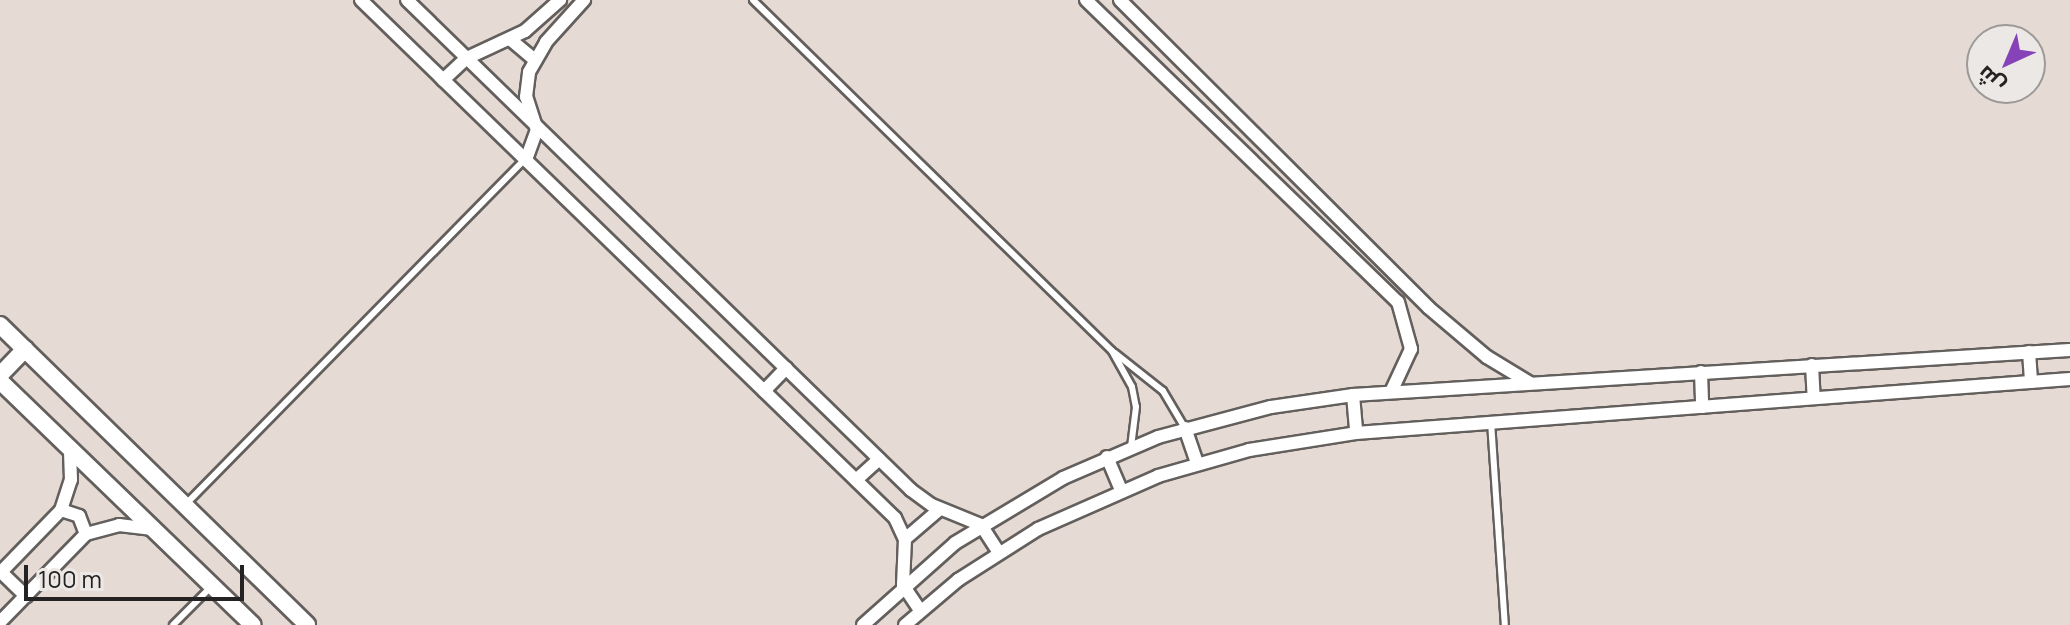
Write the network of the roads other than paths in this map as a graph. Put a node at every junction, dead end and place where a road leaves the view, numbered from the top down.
1 (361, 0) edge
2 (407, 0) edge
3 (562, 0) edge
4 (753, 0) edge
5 (1086, 0) edge
6 (1123, 1) edge
7 (579, 5) edge
8 (511, 40) junction
9 (467, 58) junction
10 (535, 60) junction
11 (1197, 76) junction
12 (443, 80) junction
13 (1181, 92) junction
14 (535, 121) junction
15 (527, 157) junction
16 (1389, 268) junction
17 (1376, 281) junction
18 (0, 325) edge
19 (25, 349) junction
20 (2070, 350) edge
21 (1112, 351) junction
22 (2029, 352) junction
23 (1812, 365) junction
24 (786, 368) junction
25 (1701, 372) junction
26 (0, 378) edge
27 (2070, 379) edge
28 (2031, 382) junction
29 (1530, 383) junction
30 (764, 391) junction
31 (1391, 392) junction
32 (1353, 395) junction
33 (1814, 398) junction
34 (1702, 407) junction
35 (1491, 422) junction
36 (1185, 428) junction
37 (1356, 433) junction
38 (1131, 448) junction
39 (70, 449) junction
40 (1107, 457) junction
41 (879, 459) junction
42 (1197, 463) junction
43 (856, 480) junction
44 (1121, 490) junction
45 (185, 505) junction
46 (940, 509) junction
47 (61, 510) junction
48 (981, 525) junction
49 (153, 529) junction
50 (86, 534) junction
51 (905, 539) junction
52 (999, 553) junction
53 (0, 572) edge
54 (903, 585) junction
55 (212, 586) junction
56 (26, 596) junction
57 (920, 610) junction
58 (0, 622) edge
59 (173, 625) edge
60 (253, 625) edge
61 (307, 625) edge
62 (863, 625) edge
63 (905, 625) edge
64 (1505, 625) edge

1 - 12 street
2 - 9 street
3 - 7 street
3 - 8 street
4 - 21 lane
5 - 13 street
6 - 11 street
7 - 10 street
8 - 9 street
8 - 10 street
9 - 12 street
9 - 14 street
10 - 14 street
11 - 13 street
11 - 16 street
12 - 15 street
13 - 17 street
14 - 15 street
14 - 24 street
15 - 30 street
15 - 45 lane
16 - 17 street
16 - 29 street
17 - 31 street
18 - 19 street
19 - 26 street
19 - 45 street
20 - 22 street
21 - 36 lane
21 - 38 lane
22 - 23 street
22 - 28 street
23 - 25 street
23 - 33 street
24 - 30 street
24 - 41 street
25 - 29 street
25 - 34 street
26 - 39 street
27 - 28 street
28 - 33 street
29 - 31 street
30 - 43 street
31 - 32 street
32 - 36 street
32 - 37 street
33 - 34 street
34 - 35 street
35 - 37 street
35 - 64 lane
36 - 38 street
36 - 42 street
37 - 42 street
38 - 40 street
39 - 47 street
39 - 49 street
40 - 44 street
40 - 48 street
41 - 43 street
41 - 46 street
42 - 44 street
43 - 51 street
44 - 52 street
45 - 61 street
46 - 48 street
46 - 51 street
47 - 50 street
47 - 53 street
48 - 52 street
48 - 54 street
49 - 50 street
49 - 55 street
50 - 56 street
51 - 54 street
52 - 57 street
53 - 56 street
54 - 57 street
54 - 62 street
55 - 59 lane
55 - 60 street
56 - 58 street
57 - 63 street

